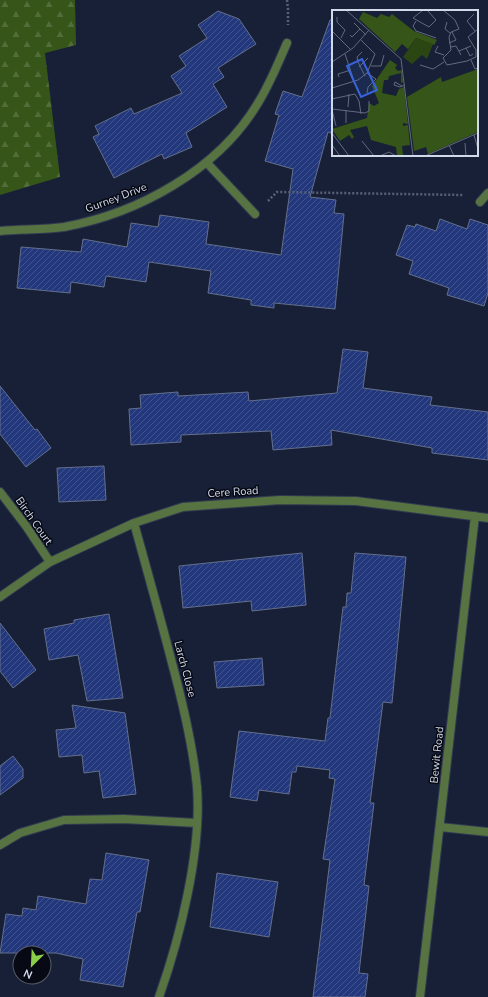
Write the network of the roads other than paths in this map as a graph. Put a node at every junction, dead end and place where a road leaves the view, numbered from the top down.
1 (287, 43) road end
2 (207, 162) junction
3 (488, 193) edge
4 (480, 202) road end
5 (255, 214) road end
6 (0, 231) edge
7 (0, 492) edge
8 (475, 516) junction
9 (488, 518) edge
10 (134, 523) junction
11 (50, 562) junction
12 (0, 597) edge
13 (197, 823) junction
14 (440, 827) junction
15 (488, 832) edge
16 (0, 845) edge
17 (159, 997) edge
18 (420, 997) edge

1 - 2 street, Gurney Drive
2 - 5 street
2 - 6 street, Gurney Drive
3 - 4 street
7 - 11 street, Birch Court
8 - 9 street, Cere Road
8 - 10 street, Cere Road
8 - 14 street, Bewit Road
10 - 11 street, Cere Road
10 - 13 street, Larch Close
11 - 12 street, Cere Road
13 - 16 street
13 - 17 street, Larch Close
14 - 15 street
14 - 18 street, Bewit Road

